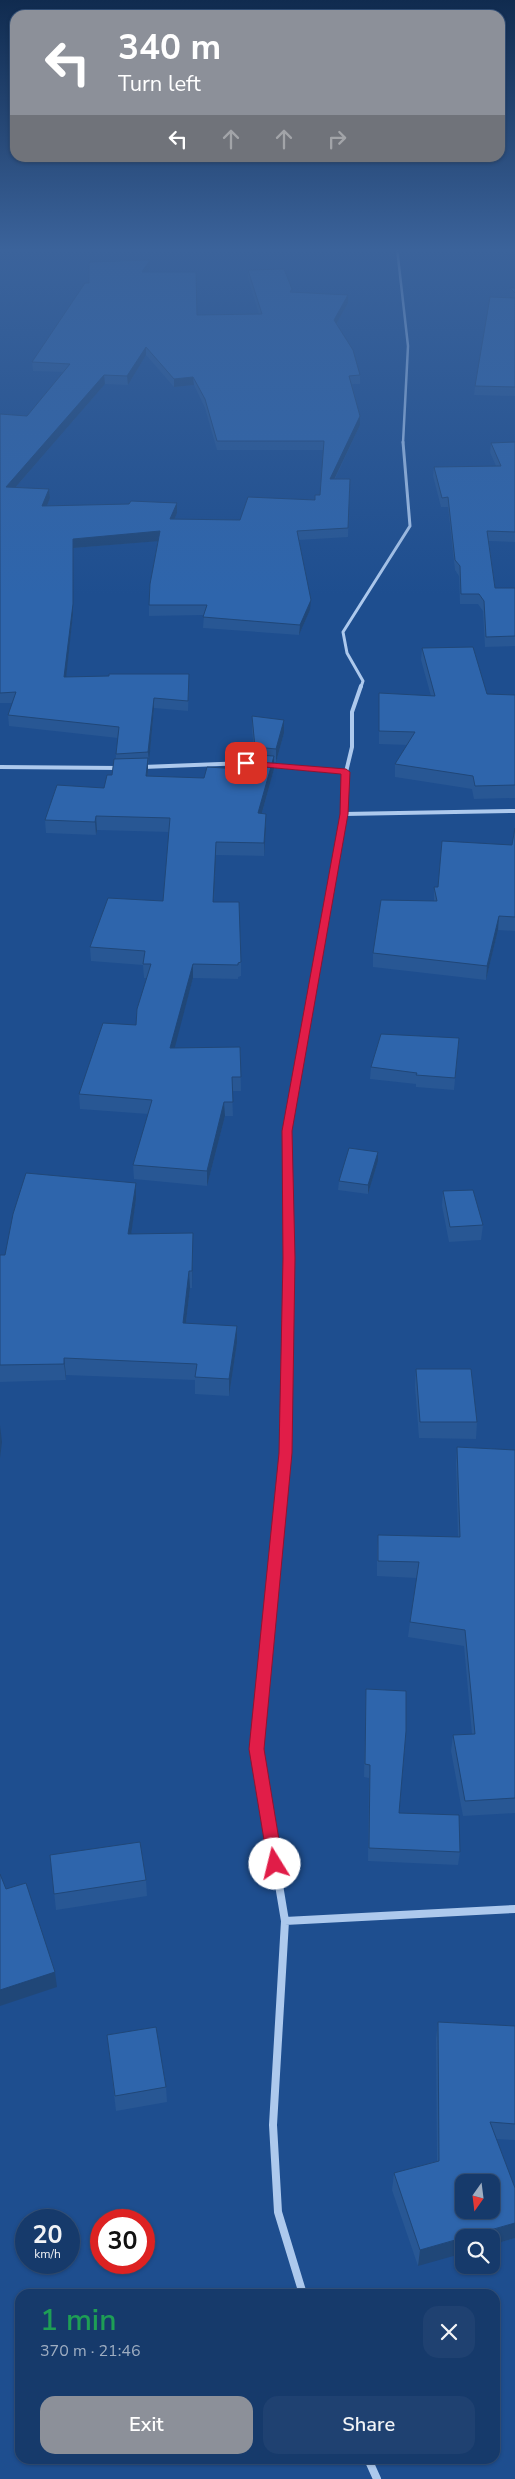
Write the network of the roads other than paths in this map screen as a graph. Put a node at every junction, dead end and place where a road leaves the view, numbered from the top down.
1 (407, 364) edge
2 (0, 767) edge
3 (121, 768) edge
4 (140, 768) edge
5 (346, 772) junction
6 (515, 811) edge
7 (344, 814) junction
8 (515, 1909) edge
9 (285, 1921) junction
10 (301, 2289) edge
11 (370, 2464) edge
12 (377, 2479) edge

1 - 5 street
2 - 3 street
4 - 5 street
5 - 7 street
6 - 7 street
7 - 9 street
8 - 9 street
9 - 10 street
11 - 12 street

